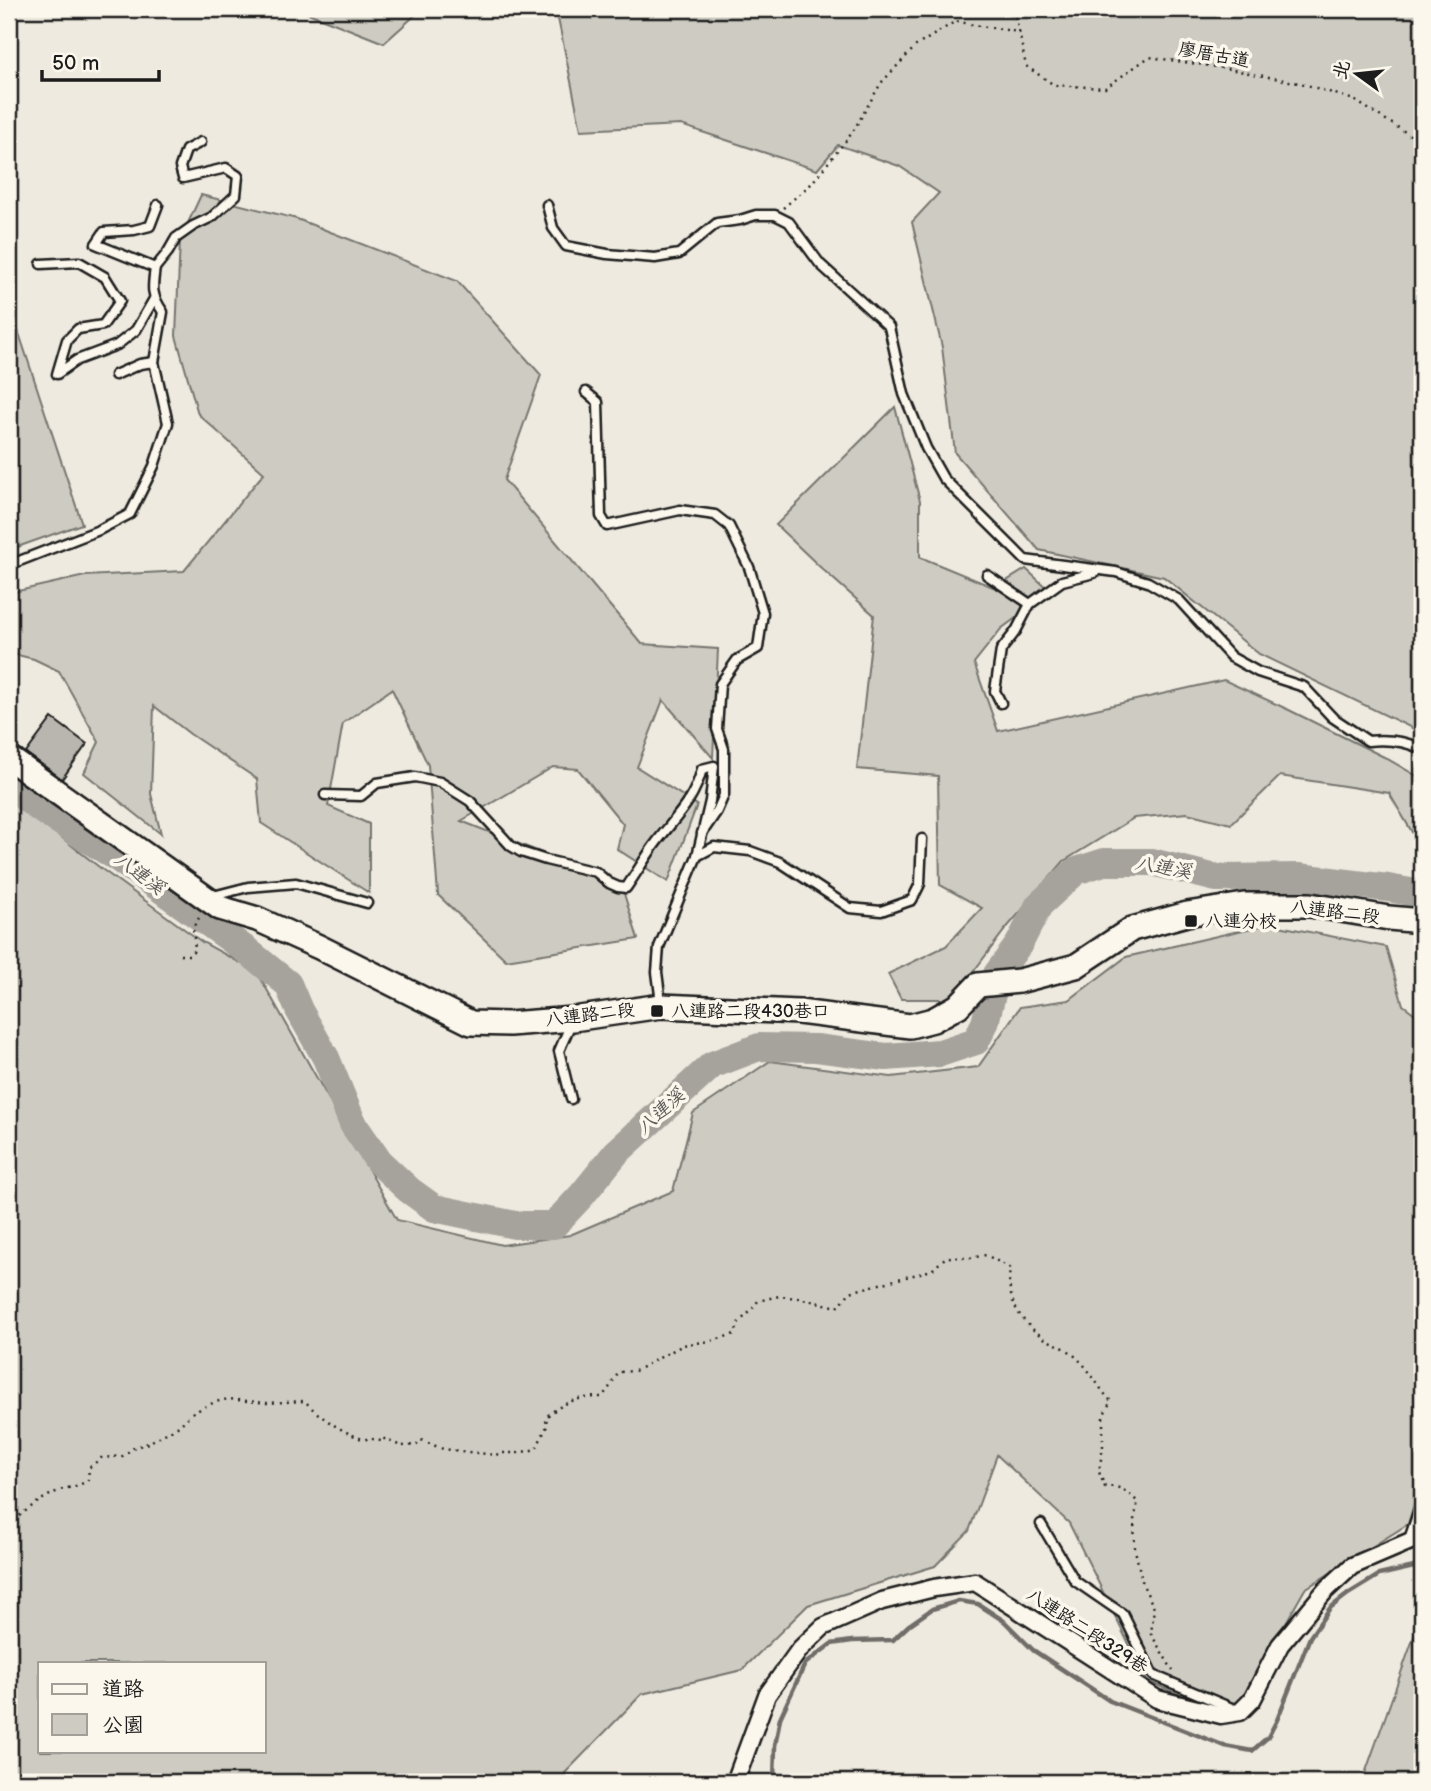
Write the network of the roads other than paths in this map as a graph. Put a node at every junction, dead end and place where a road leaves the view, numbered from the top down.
1 (201, 142) dead end
2 (158, 205) dead end
3 (547, 205) dead end
4 (41, 264) dead end
5 (155, 268) junction
6 (154, 299) junction
7 (154, 362) junction
8 (115, 375) dead end
9 (586, 392) dead end
10 (9, 565) edge
11 (1100, 571) junction
12 (987, 575) dead end
13 (1030, 604) junction
14 (1001, 703) dead end
15 (1422, 749) edge
16 (9, 758) edge
17 (325, 795) dead end
18 (702, 833) junction
19 (922, 839) dead end
20 (696, 856) junction
21 (1422, 856) edge
22 (1421, 871) edge
23 (1422, 897) edge
24 (207, 898) junction
25 (367, 903) dead end
26 (1422, 921) edge
27 (661, 1006) junction
28 (573, 1019) junction
29 (571, 1099) dead end
30 (1422, 1513) edge
31 (1041, 1524) dead end
32 (1240, 1712) junction
33 (735, 1782) edge

1 - 5 lane
2 - 5 lane
3 - 11 lane
4 - 6 lane
5 - 6 lane
6 - 7 lane
7 - 8 lane
7 - 10 lane
9 - 18 lane
11 - 13 lane
11 - 15 lane
12 - 13 lane
13 - 14 lane
16 - 24 street, 八連路二段
17 - 18 lane
18 - 20 lane
19 - 20 lane
20 - 27 lane
21 - 22 lane
22 - 23 lane
24 - 25 lane
24 - 28 street, 八連路二段
26 - 27 street, 八連路二段
27 - 28 street, 八連路二段
28 - 29 lane
30 - 32 street
31 - 32 lane
32 - 33 street, 八連路二段329巷

